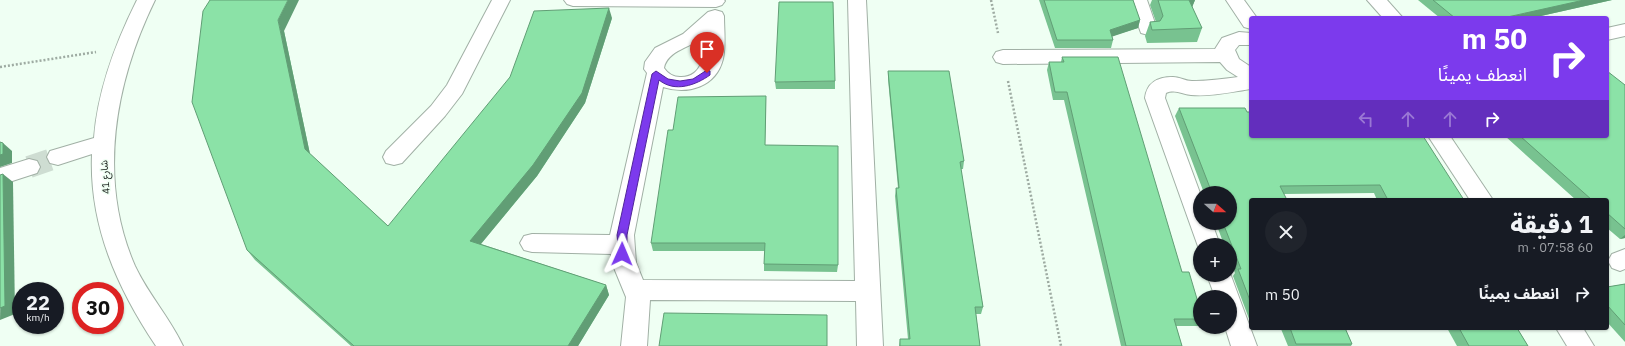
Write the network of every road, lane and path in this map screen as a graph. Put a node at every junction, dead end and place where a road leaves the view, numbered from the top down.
1 (146, 0) edge
2 (501, 0) edge
3 (573, 0) edge
4 (857, 0) edge
5 (991, 0) edge
6 (1138, 0) edge
7 (1235, 0) edge
8 (1376, 0) edge
9 (716, 6) edge
10 (1392, 16) edge
11 (1249, 20) edge
12 (1148, 29) dead end
13 (1625, 30) edge
14 (1609, 34) edge
15 (1249, 39) edge
16 (124, 47) junction
17 (1226, 55) junction
18 (1003, 57) junction
19 (0, 67) edge
20 (656, 74) junction
21 (1249, 75) edge
22 (1249, 76) edge
23 (1249, 82) edge
24 (1174, 84) junction
25 (1440, 138) edge
26 (103, 143) junction
27 (394, 157) dead end
28 (58, 158) tunnel mouth
29 (30, 167) tunnel mouth
30 (0, 177) edge
31 (1481, 198) edge
32 (1193, 204) edge
33 (532, 243) dead end
34 (622, 245) junction
35 (636, 290) junction
36 (868, 291) junction
37 (1237, 326) edge
38 (1570, 330) edge
39 (170, 346) edge
40 (634, 346) edge
41 (870, 346) edge
42 (1061, 346) edge
43 (1244, 346) edge
44 (1581, 346) edge

1 - 16 street, شارع 41
2 - 27 street
3 - 9 street
4 - 36 street
5 - 18 path
6 - 12 street
7 - 11 street
8 - 10 street
9 - 20 street
9 - 20 street
13 - 14 street
15 - 17 street
16 - 19 path
16 - 26 street, شارع 41
17 - 18 street
17 - 21 street
18 - 42 path
20 - 34 street
22 - 24 street
23 - 24 street
24 - 32 street
25 - 31 street
26 - 28 street
26 - 39 street, شارع 41
29 - 30 street
33 - 34 street
34 - 35 street
35 - 36 street
35 - 40 street
36 - 41 street
37 - 43 street
38 - 44 street

